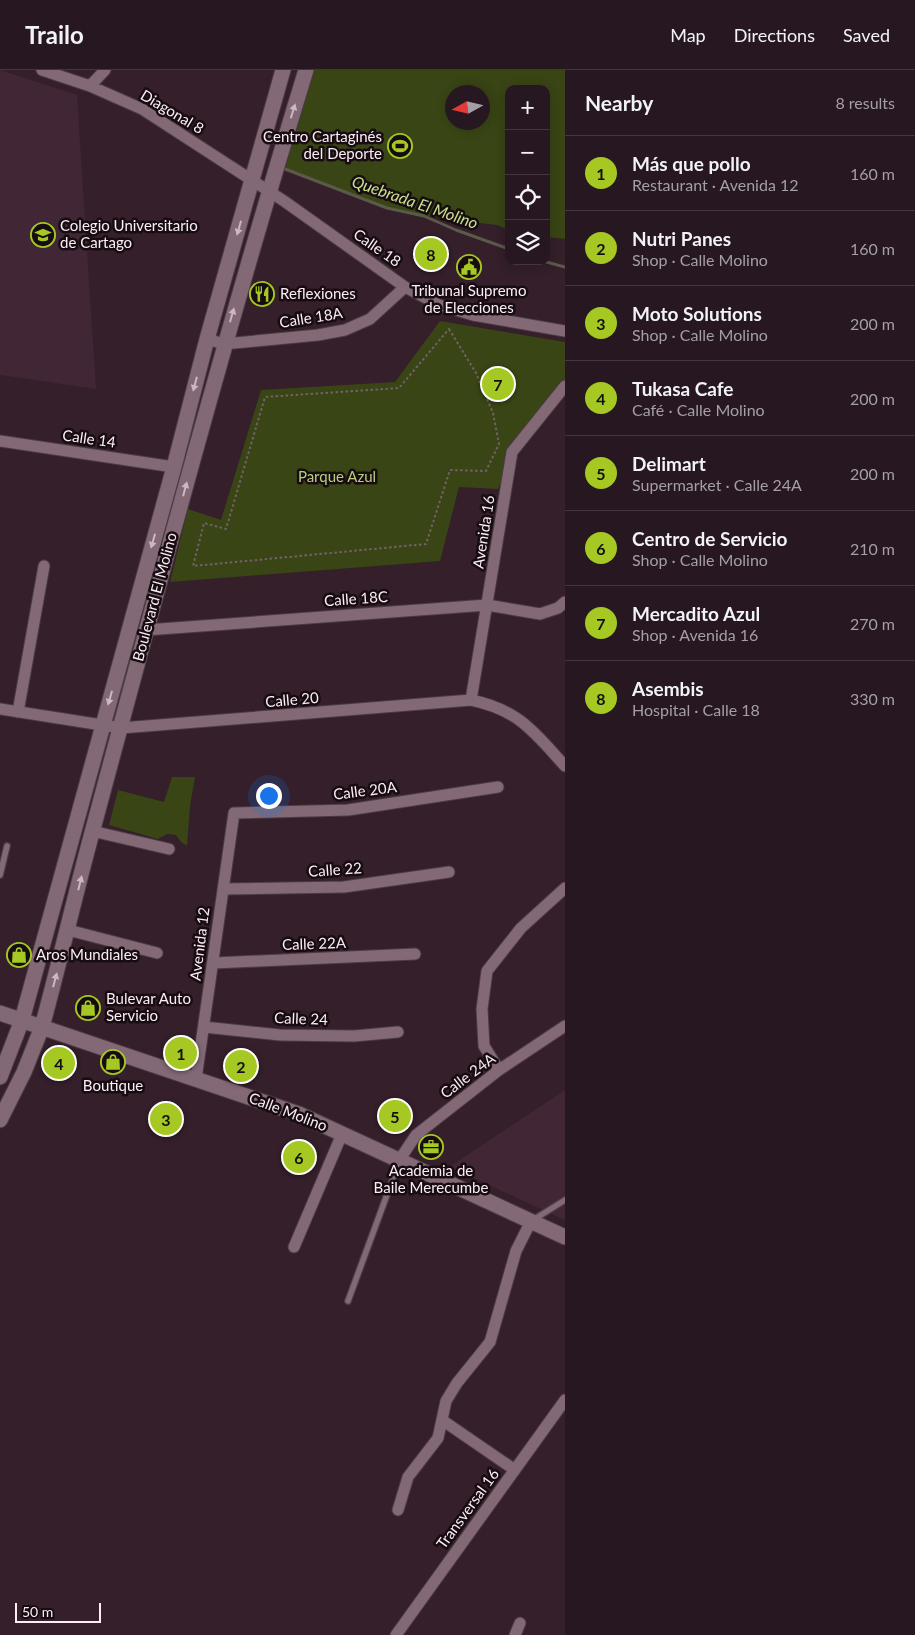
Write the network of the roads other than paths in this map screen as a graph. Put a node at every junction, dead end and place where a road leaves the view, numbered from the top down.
1 (42, 70) edge
2 (105, 70) edge
3 (283, 70) edge
4 (306, 70) edge
5 (90, 86) junction
6 (252, 181) junction
7 (268, 191) junction
8 (405, 287) junction
9 (565, 331) edge
10 (207, 340) junction
11 (224, 344) junction
12 (563, 392) edge
13 (0, 442) edge
14 (174, 467) junction
15 (44, 566) dead end
16 (565, 602) edge
17 (487, 604) junction
18 (146, 630) junction
19 (471, 700) junction
20 (0, 709) edge
21 (18, 712) junction
22 (102, 726) junction
23 (121, 728) junction
24 (565, 766) edge
25 (498, 787) dead end
26 (234, 813) joint
27 (92, 831) junction
28 (7, 846) dead end
29 (169, 849) dead end
30 (449, 872) dead end
31 (0, 875) edge
32 (565, 888) edge
33 (222, 889) junction
34 (68, 930) junction
35 (156, 953) dead end
36 (415, 954) dead end
37 (214, 963) junction
38 (0, 1013) edge
39 (22, 1020) junction
40 (565, 1026) edge
41 (42, 1027) junction
42 (204, 1027) junction
43 (398, 1032) dead end
44 (499, 1070) junction
45 (3, 1071) edge
46 (24, 1072) junction
47 (196, 1079) junction
48 (0, 1120) edge
49 (342, 1134) junction
50 (400, 1159) junction
51 (565, 1200) edge
52 (531, 1221) junction
53 (565, 1237) edge
54 (294, 1247) dead end
55 (348, 1301) dead end
56 (565, 1400) edge
57 (442, 1420) junction
58 (515, 1470) junction
59 (398, 1510) dead end
60 (520, 1623) dead end
61 (396, 1635) edge
62 (515, 1635) edge

1 - 5 street, Diagonal 8
2 - 5 street
3 - 6 street, Boulevard El Molino
7 -> 4 street, Boulevard El Molino
5 - 6 street, Diagonal 8
6 - 7 street, Diagonal 8
6 -> 10 street, Boulevard El Molino
7 - 8 street, Calle 18
11 -> 7 street, Boulevard El Molino
8 - 9 street, Calle 18
8 - 11 street, Calle 18A
10 - 11 street, Calle 18A
10 -> 14 street, Boulevard El Molino
18 -> 11 street, Boulevard El Molino
12 - 17 street, Avenida 16
13 - 14 street, Calle 14
14 -> 22 street, Boulevard El Molino
15 - 21 street
16 - 17 street, Calle 18C
17 - 18 street, Calle 18C
17 - 19 street, Avenida 16
18 - 23 street, Boulevard El Molino
19 - 23 street, Calle 20
19 - 24 street, Calle 20
20 - 21 street, Calle 20
21 - 22 street, Calle 20
22 - 23 street, Calle 20
22 - 39 street, Boulevard El Molino
23 - 27 street, Boulevard El Molino
25 - 26 street, Calle 20A
26 - 33 street, Avenida 12
27 - 29 street
34 -> 27 street, Boulevard El Molino
28 - 31 lane
30 - 33 street, Calle 22
32 - 44 street
33 - 37 street, Avenida 12
34 - 35 street
41 -> 34 street, Boulevard El Molino
36 - 37 street, Calle 22A
37 - 42 street, Avenida 12
38 - 39 street, Calle Molino
39 - 41 street, Calle Molino
39 - 45 street, Boulevard El Molino
40 - 44 street, Calle 24A
41 - 46 street, Boulevard El Molino
41 - 47 street, Calle Molino
42 - 43 street, Calle 24
42 - 47 street, Avenida 12
44 - 50 street, Calle 24A
45 - 46 street
46 - 48 street, Boulevard El Molino
47 - 49 street, Calle Molino
49 - 50 street, Calle Molino
49 - 54 street
50 - 52 street, Calle Molino
50 - 55 lane
51 - 52 lane
52 - 53 street, Calle Molino
52 - 57 street
56 - 58 street, Transversal 16
57 - 58 street
57 - 59 street
58 - 61 street, Transversal 16
60 - 62 street

